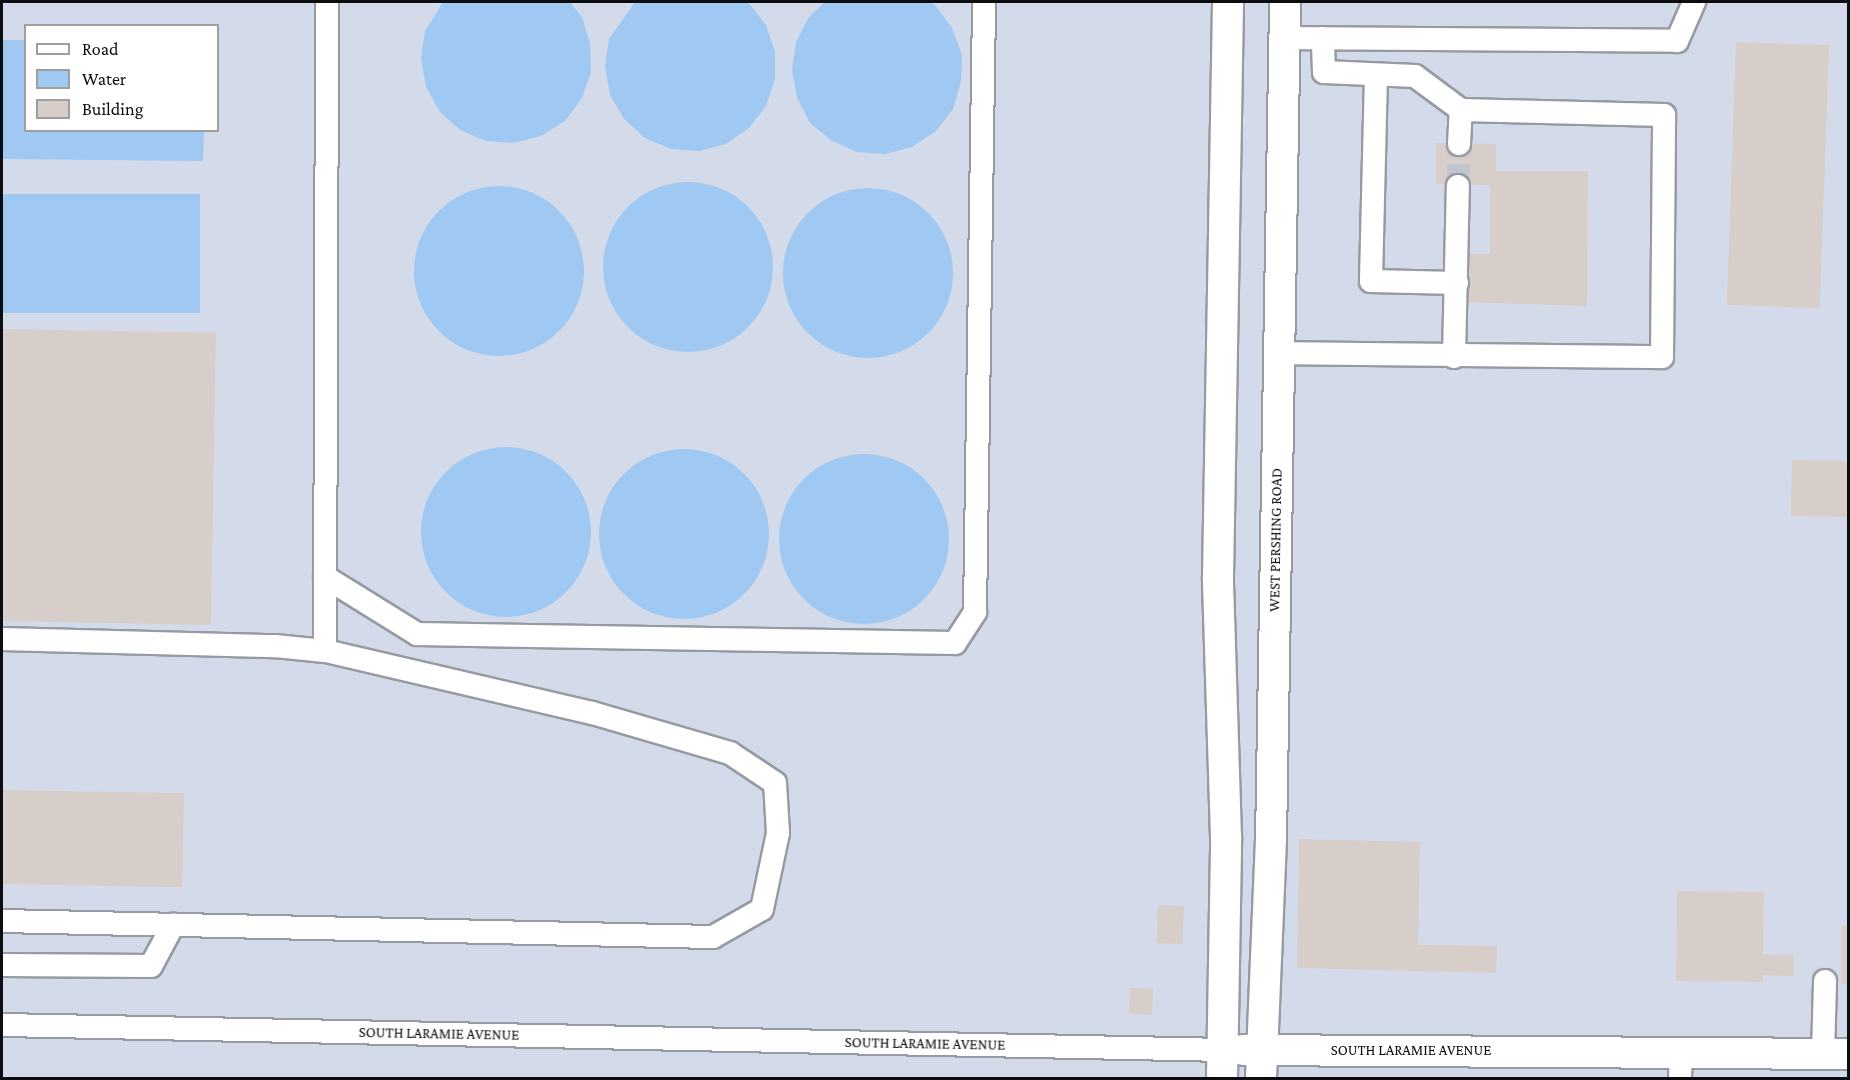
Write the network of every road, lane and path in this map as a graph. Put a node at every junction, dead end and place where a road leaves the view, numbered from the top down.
1 (327, 2) edge
2 (984, 2) edge
3 (1228, 2) edge
4 (1285, 2) edge
5 (1694, 2) edge
6 (1285, 38) junction
7 (1323, 38) junction
8 (1376, 75) junction
9 (1461, 110) junction
10 (1459, 144) tunnel mouth
11 (1458, 186) tunnel mouth
12 (1457, 283) junction
13 (1279, 353) junction
14 (1454, 357) junction
15 (325, 577) junction
16 (2, 639) edge
17 (325, 651) junction
18 (2, 921) edge
19 (173, 925) junction
20 (2, 965) edge
21 (1825, 981) dead end
22 (2, 1025) edge
23 (1836, 1054) edge
24 (1222, 1064) edge
25 (1262, 1064) edge
26 (1680, 1066) edge

1 - 15 street
2 - 15 street
3 - 24 main road
4 - 6 main road, WEST PERSHING ROAD
5 - 7 street
6 - 7 street
6 - 13 main road, WEST PERSHING ROAD
7 - 8 street
8 - 9 street
8 - 12 street
9 - 10 street
9 - 14 street
11 - 12 street
12 - 14 street
13 - 14 street
13 - 25 main road, WEST PERSHING ROAD
15 - 17 street
16 - 17 street
17 - 19 street
18 - 19 street
19 - 20 street
21 - 23 street
22 - 24 street, SOUTH LARAMIE AVENUE
23 - 26 main road, SOUTH LARAMIE AVENUE
24 - 25 main road, SOUTH LARAMIE AVENUE
25 - 26 main road, SOUTH LARAMIE AVENUE

